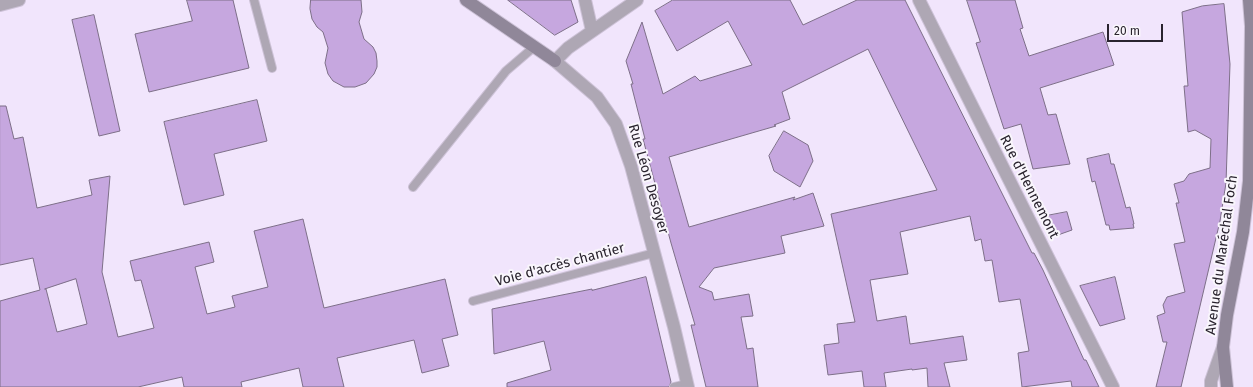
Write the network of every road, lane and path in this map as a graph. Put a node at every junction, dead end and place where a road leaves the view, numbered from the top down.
1 (19, 0) edge
2 (254, 0) edge
3 (466, 0) edge
4 (585, 0) edge
5 (637, 0) edge
6 (919, 0) edge
7 (1249, 0) edge
8 (0, 5) edge
9 (1252, 25) edge
10 (592, 31) junction
11 (534, 47) junction
12 (555, 61) junction
13 (272, 68) dead end
14 (414, 187) dead end
15 (654, 253) junction
16 (473, 301) dead end
17 (1223, 347) junction
18 (688, 385) edge
19 (674, 387) edge
20 (1113, 387) edge
21 (1211, 387) edge
22 (1227, 387) edge

1 - 8 street
2 - 13 lane
3 - 11 main road, Rue Léon Desoyer
4 - 10 street
5 - 10 street
6 - 20 street, Rue d'Hennemont
7 - 9 main road, Avenue du Maréchal Foch
9 - 17 main road, Avenue du Maréchal Foch
10 - 12 street
11 - 12 main road, Rue Léon Desoyer
11 - 14 lane
12 - 15 street, Rue Léon Desoyer
15 - 16 lane, Voie d'accès chantier
15 - 18 street, Rue Léon Desoyer
17 - 21 street
17 - 22 main road, Avenue du Maréchal Foch
18 - 19 lane

